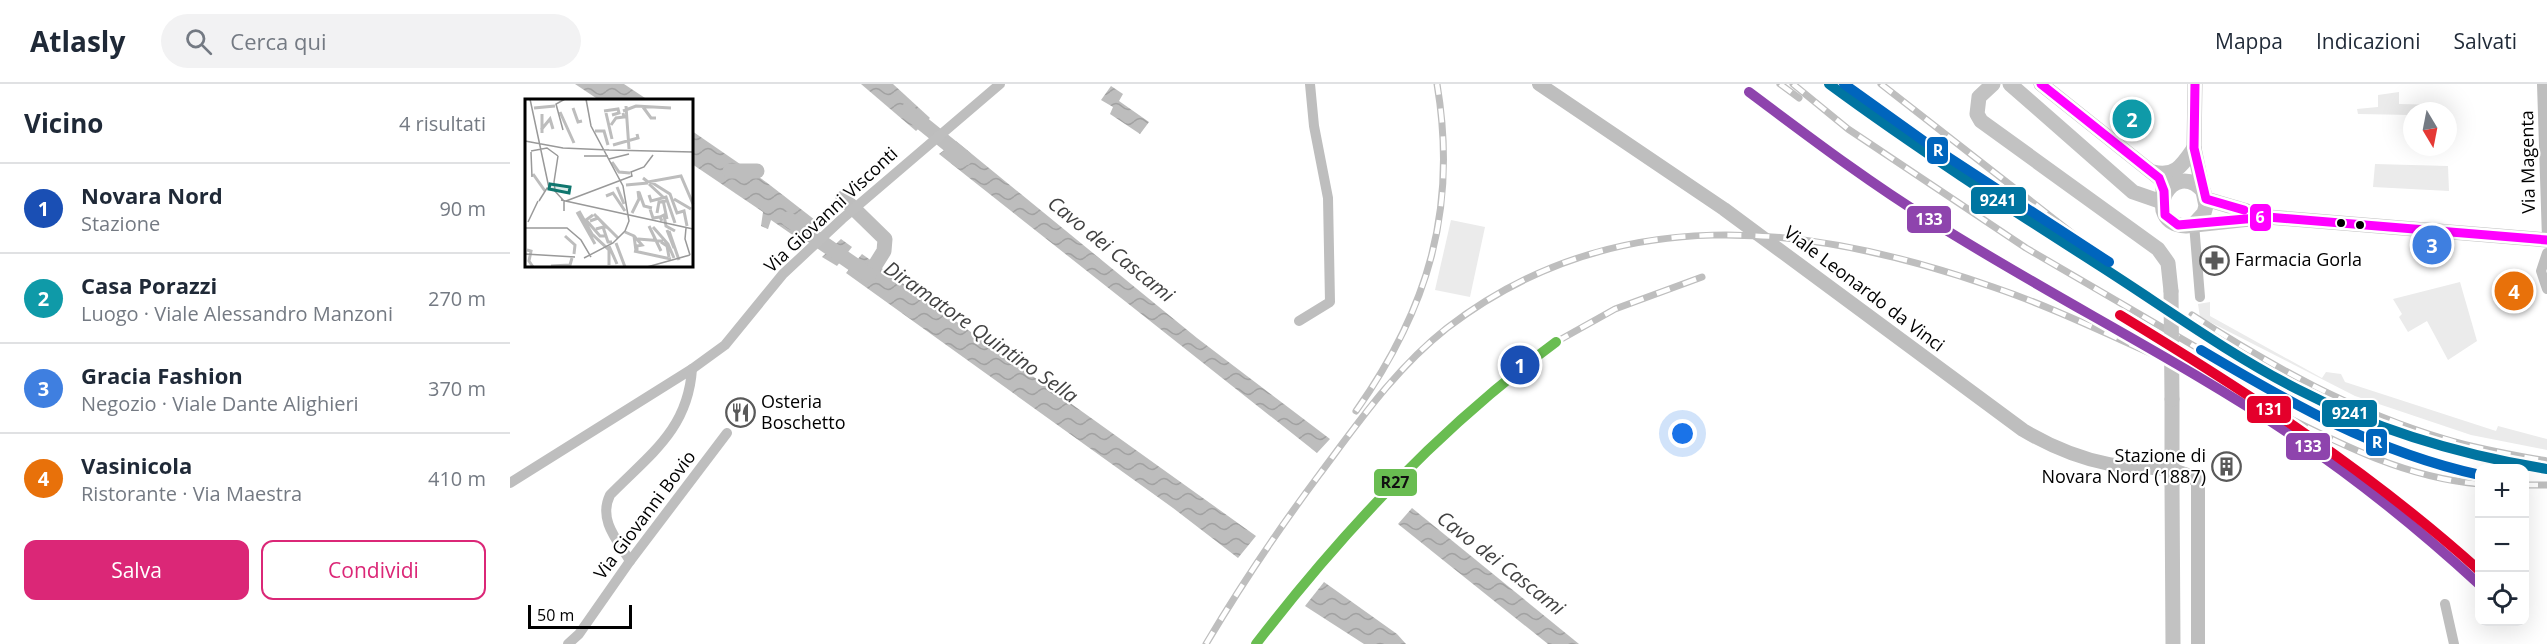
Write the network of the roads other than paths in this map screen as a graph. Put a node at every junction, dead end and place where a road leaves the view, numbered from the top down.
1 (1000, 84) edge
2 (1310, 84) edge
3 (1539, 84) edge
4 (1993, 84) edge
5 (2010, 84) edge
6 (2041, 84) edge
7 (2195, 84) edge
8 (2542, 84) edge
9 (2194, 148) junction
10 (2153, 172) junction
11 (2205, 195) junction
12 (2163, 199) junction
13 (2268, 217) junction
14 (2194, 224) junction
15 (2547, 240) edge
16 (2547, 253) edge
17 (2547, 289) edge
18 (2200, 297) dead end
19 (1299, 321) dead end
20 (692, 369) junction
21 (727, 433) dead end
22 (510, 483) edge
23 (630, 561) junction
24 (2445, 604) dead end
25 (568, 644) edge
26 (2173, 644) edge
27 (2198, 644) edge
28 (2454, 644) edge

1 - 20 street, Via Giovanni Visconti
2 - 19 street
3 - 27 street, Viale Leonardo da Vinci
4 - 26 main road, bridge
5 - 12 main road
6 - 10 main road
7 - 9 main road
8 - 15 street, Via Magenta
9 - 10 main road
9 - 11 main road
10 - 12 main road
11 - 12 main road
11 - 13 main road
11 - 14 main road
12 - 14 main road
13 - 14 main road
13 - 15 main road
14 - 18 street
16 - 17 street
20 - 22 street, Via Giovanni Visconti
20 - 23 street
21 - 23 street, Via Giovanni Bovio
23 - 25 street, Via Giovanni Bovio
24 - 28 street

